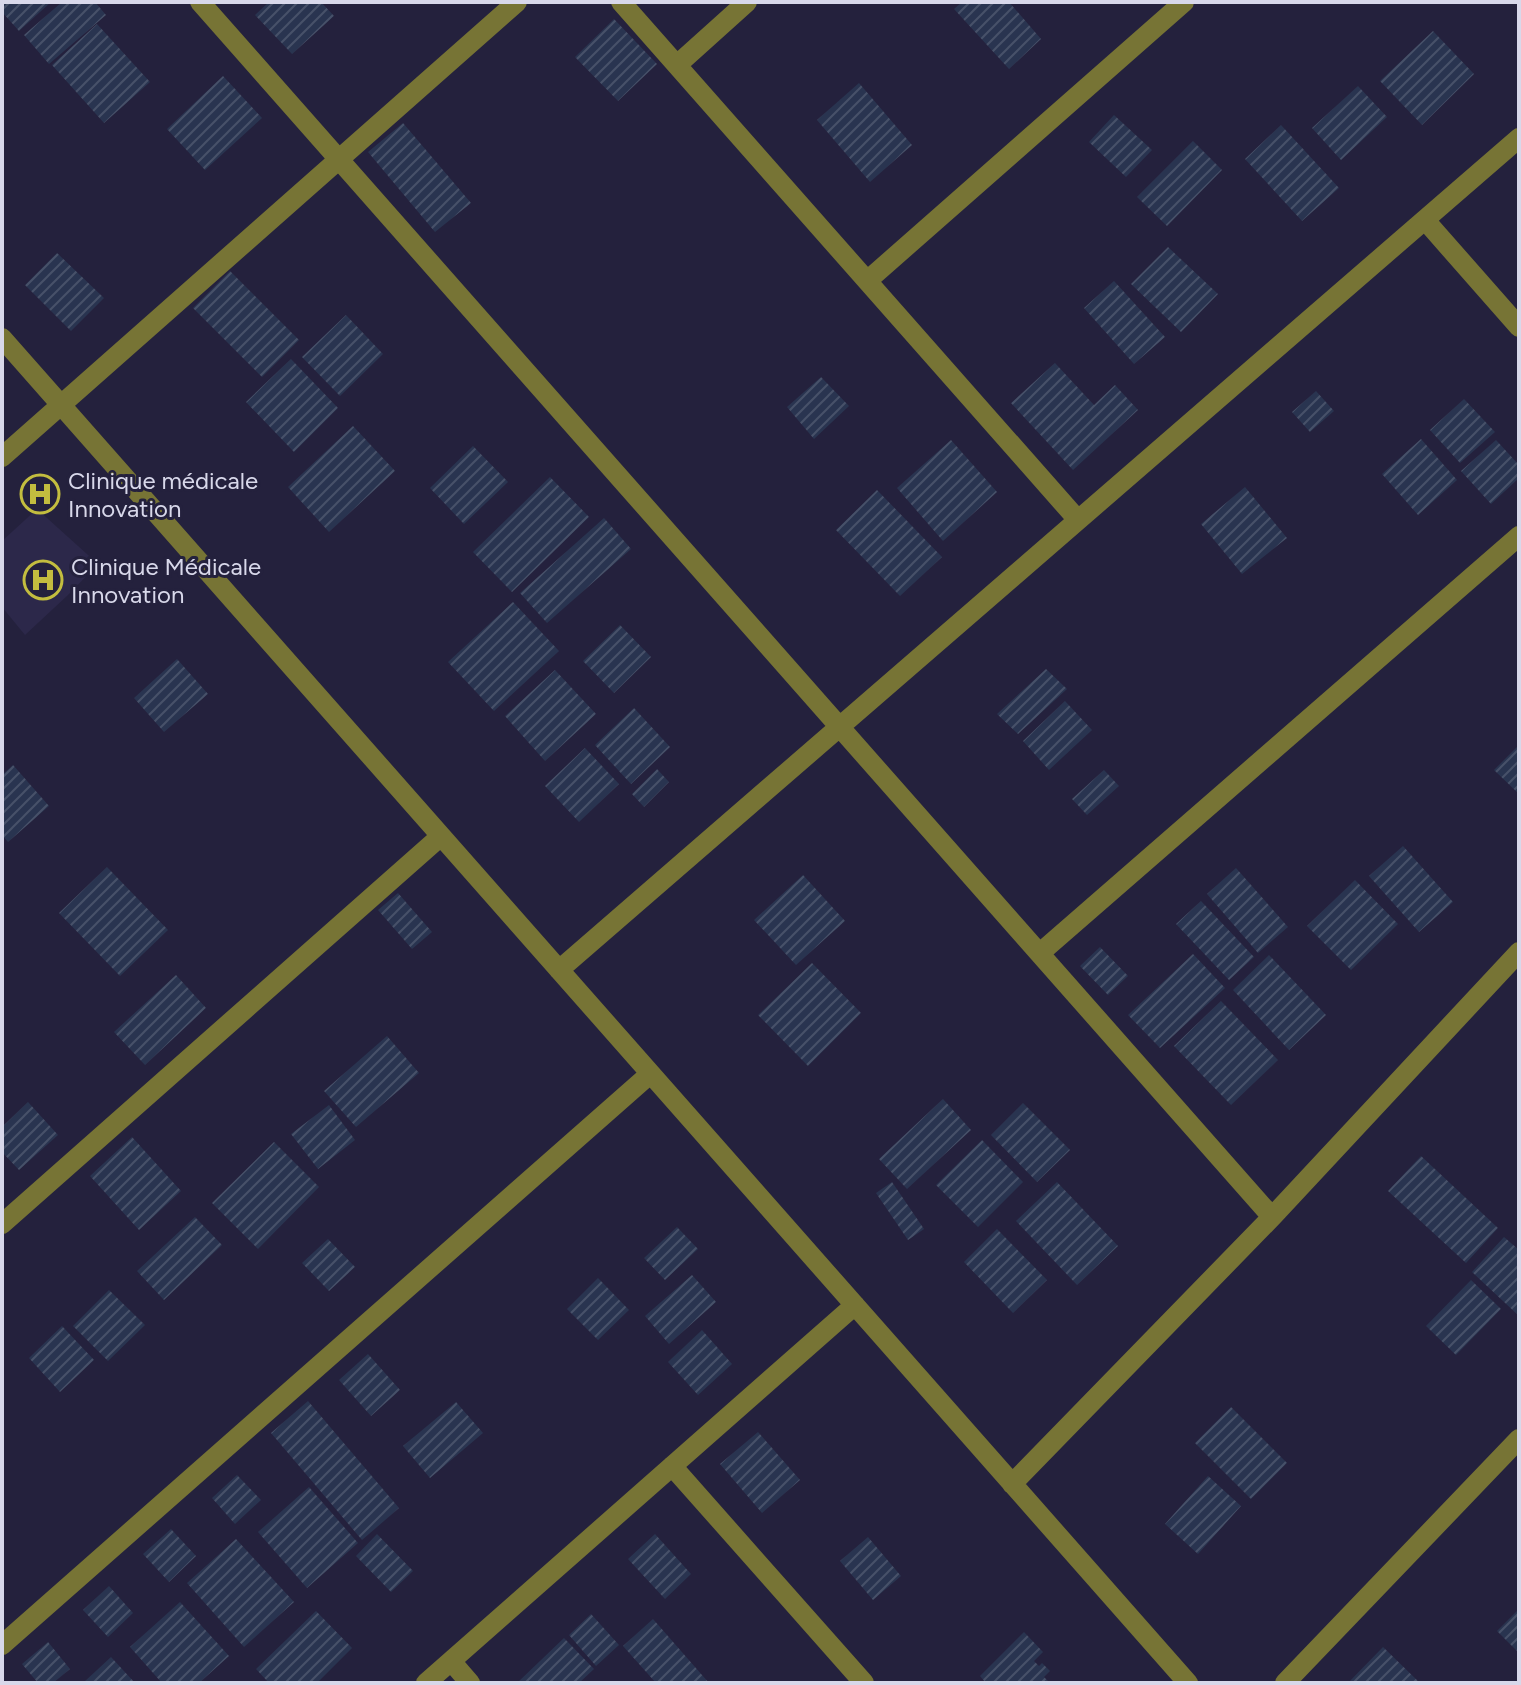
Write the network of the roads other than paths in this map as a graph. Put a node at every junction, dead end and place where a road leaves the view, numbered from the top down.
1 (200, 2) edge
2 (517, 2) edge
3 (621, 2) edge
4 (747, 2) edge
5 (1184, 2) edge
6 (677, 65) junction
7 (1519, 138) edge
8 (339, 159) junction
9 (1425, 220) junction
10 (867, 281) junction
11 (1519, 327) edge
12 (2, 338) edge
13 (61, 405) junction
14 (2, 457) edge
15 (1078, 520) junction
16 (1519, 536) edge
17 (839, 727) junction
18 (441, 836) junction
19 (1519, 952) edge
20 (1040, 953) junction
21 (559, 970) junction
22 (650, 1074) junction
23 (1272, 1217) junction
24 (2, 1224) edge
25 (855, 1305) junction
26 (1519, 1439) edge
27 (672, 1466) junction
28 (1012, 1484) junction
29 (2, 1645) edge
30 (451, 1661) junction
31 (426, 1683) edge
32 (470, 1683) edge
33 (864, 1683) edge
34 (1188, 1683) edge
35 (1285, 1683) edge

1 - 8 street
2 - 8 street
3 - 6 street
4 - 6 street
5 - 10 street
6 - 10 street
7 - 9 street
8 - 13 street
8 - 17 street
9 - 11 street
9 - 15 street
10 - 15 street
12 - 13 street
13 - 14 street
13 - 18 street
15 - 17 street
16 - 20 street
17 - 20 street
17 - 21 street
18 - 21 street
18 - 24 street
19 - 23 street
20 - 23 street
21 - 22 street
22 - 25 street
22 - 29 street
23 - 28 street
25 - 27 street
25 - 28 street
26 - 35 street
27 - 30 street
27 - 33 street
28 - 34 street
30 - 31 street
30 - 32 street

